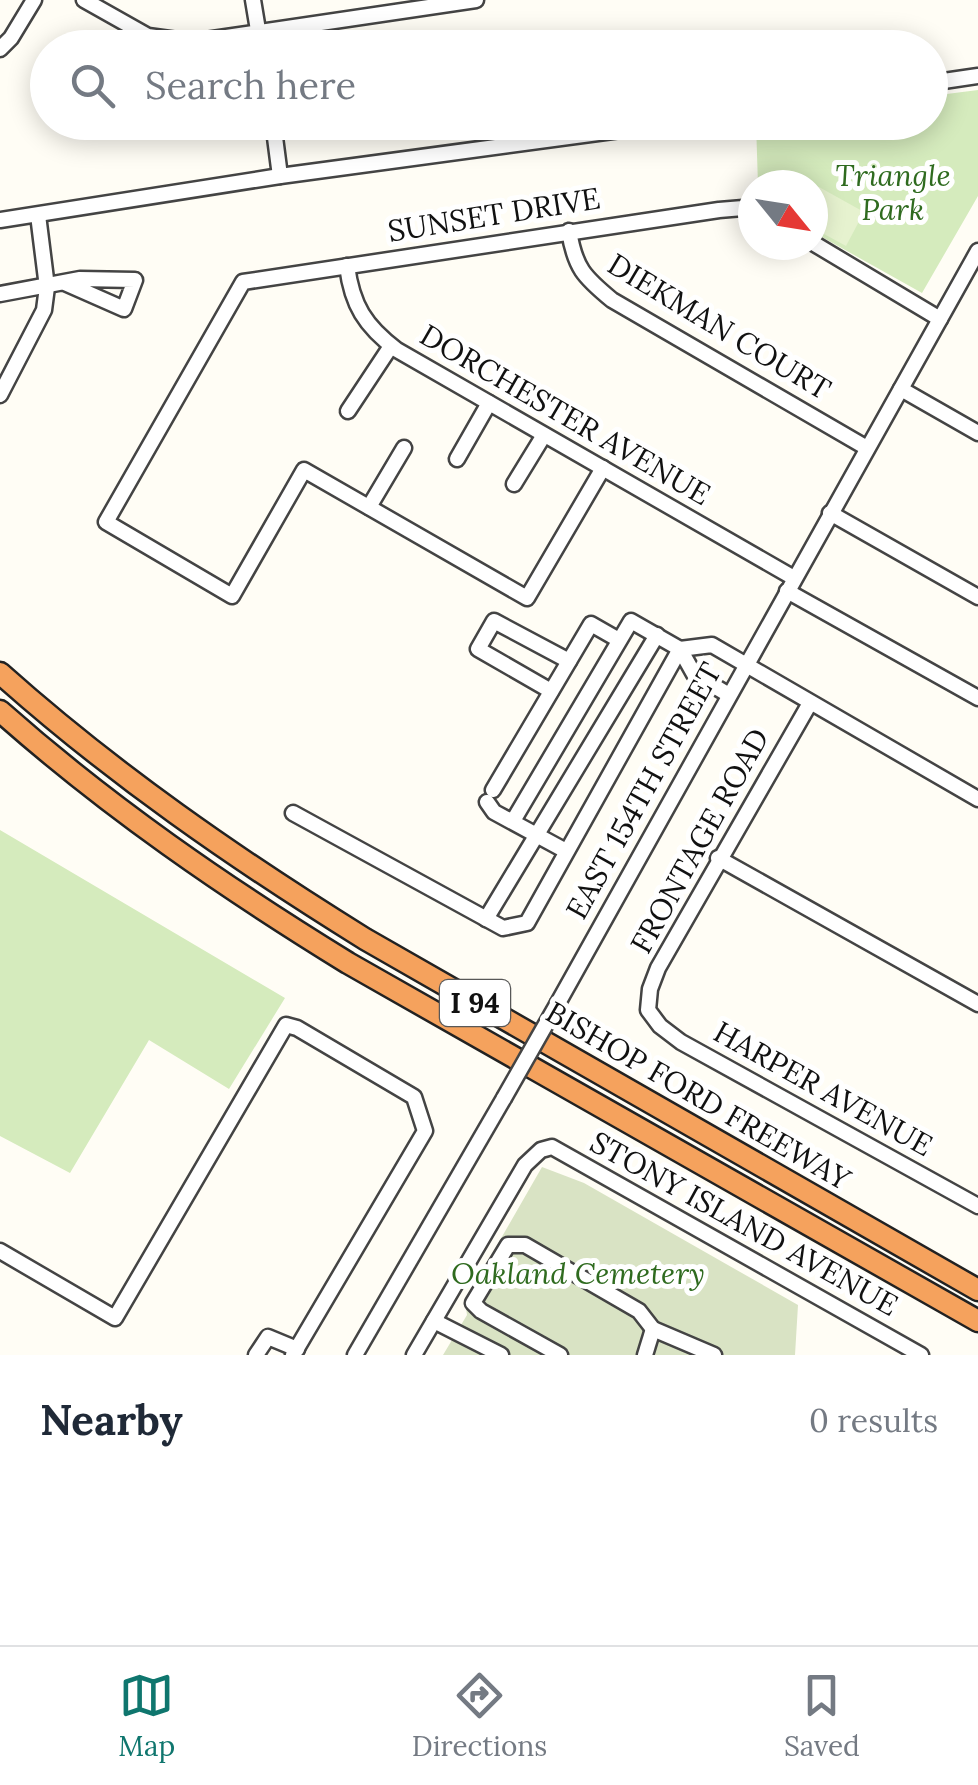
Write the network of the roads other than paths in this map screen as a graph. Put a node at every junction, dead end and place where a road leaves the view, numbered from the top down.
1 (34, 0) edge
2 (84, 0) edge
3 (253, 0) edge
4 (476, 0) edge
5 (137, 30) edge
6 (258, 30) edge
7 (314, 30) edge
8 (0, 49) edge
9 (978, 76) edge
10 (948, 80) edge
11 (275, 140) edge
12 (547, 140) edge
13 (280, 176) junction
14 (738, 208) edge
15 (38, 215) junction
16 (0, 220) edge
17 (569, 231) junction
18 (978, 251) edge
19 (828, 252) edge
20 (347, 266) junction
21 (973, 273) edge
22 (65, 283) dead end
23 (47, 288) junction
24 (0, 294) edge
25 (940, 319) junction
26 (390, 346) junction
27 (901, 389) junction
28 (0, 395) edge
29 (489, 403) junction
30 (348, 411) dead end
31 (978, 433) edge
32 (544, 435) junction
33 (404, 448) dead end
34 (868, 448) junction
35 (457, 459) dead end
36 (603, 468) junction
37 (514, 484) dead end
38 (369, 508) junction
39 (830, 513) junction
40 (791, 584) junction
41 (978, 597) edge
42 (657, 634) junction
43 (619, 640) junction
44 (680, 648) junction
45 (569, 662) junction
46 (745, 666) junction
47 (0, 672) edge
48 (551, 691) junction
49 (729, 695) junction
50 (978, 698) edge
51 (810, 703) junction
52 (0, 711) edge
53 (978, 798) edge
54 (294, 813) dead end
55 (513, 821) junction
56 (537, 834) junction
57 (566, 851) junction
58 (718, 858) junction
59 (486, 919) junction
60 (978, 1004) edge
61 (648, 1010) joint
62 (978, 1206) edge
63 (0, 1251) edge
64 (978, 1288) edge
65 (978, 1320) edge
66 (434, 1321) junction
67 (653, 1329) junction
68 (295, 1352) edge
69 (256, 1355) edge
70 (355, 1355) edge
71 (414, 1355) edge
72 (501, 1355) edge
73 (560, 1355) edge
74 (645, 1355) edge
75 (714, 1355) edge
76 (921, 1355) edge

1 - 8 street
2 - 5 street
3 - 6 street
4 - 7 street
9 - 10 street
11 - 13 street
12 - 13 street
13 - 15 street
14 - 17 street, SUNSET DRIVE
15 - 16 street
15 - 23 street
17 - 20 street, SUNSET DRIVE
17 - 34 street, DIEKMAN COURT
18 - 21 street, EAST 154TH STREET
19 - 25 street
20 - 26 street, DORCHESTER AVENUE
20 - 38 street, SUNSET DRIVE
21 - 25 street, EAST 154TH STREET
22 - 23 street
23 - 24 street
23 - 28 street
25 - 27 street, EAST 154TH STREET
26 - 29 street, DORCHESTER AVENUE
26 - 30 street
27 - 31 street
27 - 34 street, EAST 154TH STREET
29 - 32 street, DORCHESTER AVENUE
29 - 35 street
32 - 36 street, DORCHESTER AVENUE
32 - 37 street
33 - 38 street
34 - 39 street, EAST 154TH STREET
36 - 38 street
36 - 40 street, DORCHESTER AVENUE
39 - 40 street, EAST 154TH STREET
39 - 41 street
40 - 46 street, EAST 154TH STREET
40 - 50 street, DORCHESTER AVENUE
42 - 43 street
42 - 44 street
42 - 56 street
43 - 45 street
43 - 55 street
44 - 46 street
44 - 49 street
44 - 57 street
45 - 48 street
45 - 48 street
46 - 49 street, EAST 154TH STREET
46 - 51 street
47 - 64 highway, BISHOP FORD FREEWAY / I 94
48 - 55 street
49 - 70 street, EAST 154TH STREET, bridge
51 - 53 street
51 - 58 street, FRONTAGE ROAD
52 - 65 highway, BISHOP FORD FREEWAY / I 94
54 - 59 street
55 - 56 street
56 - 57 street
56 - 59 street
57 - 59 street
58 - 60 street
58 - 61 street, FRONTAGE ROAD
61 - 62 street, HARPER AVENUE
63 - 68 street
66 - 71 street, STONY ISLAND AVENUE
66 - 72 street
66 - 76 street, STONY ISLAND AVENUE
67 - 73 street
67 - 74 street
67 - 75 street
68 - 69 street

